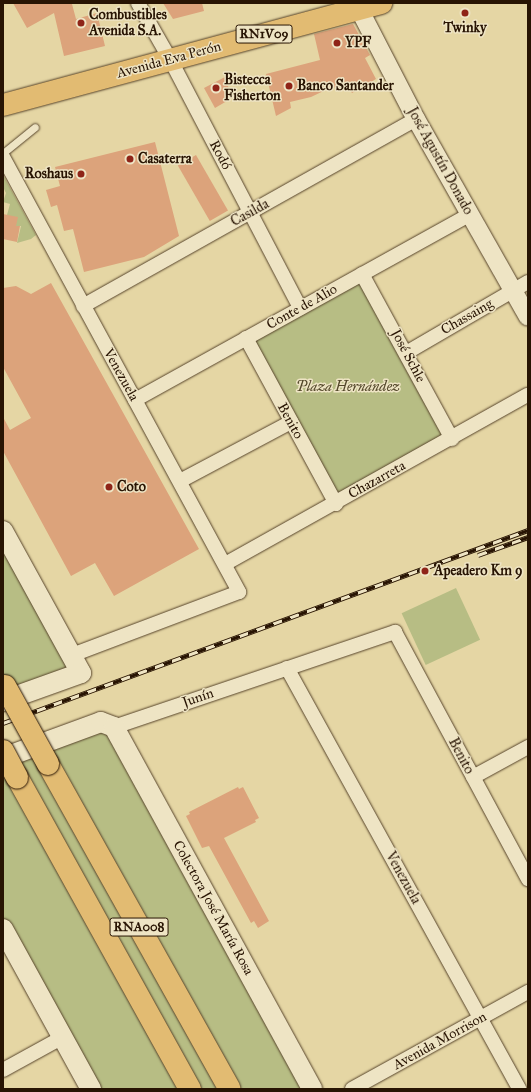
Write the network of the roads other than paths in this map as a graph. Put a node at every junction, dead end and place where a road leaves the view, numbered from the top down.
1 (138, 3) edge
2 (322, 3) edge
3 (382, 3) edge
4 (357, 6) edge
5 (166, 53) junction
6 (3, 89) edge
7 (3, 105) edge
8 (416, 119) junction
9 (35, 127) dead end
10 (3, 152) edge
11 (3, 157) edge
12 (250, 213) junction
13 (469, 215) junction
14 (362, 274) junction
15 (521, 286) edge
16 (83, 306) junction
17 (300, 308) junction
18 (528, 317) edge
19 (246, 338) junction
20 (406, 353) junction
21 (528, 395) edge
22 (135, 400) junction
23 (291, 422) junction
24 (452, 439) junction
25 (180, 481) junction
26 (336, 504) junction
27 (3, 531) edge
28 (225, 564) junction
29 (395, 632) joint
30 (72, 654) junction
31 (287, 668) junction
32 (3, 687) edge
33 (114, 727) junction
34 (528, 747) edge
35 (3, 751) edge
36 (3, 758) edge
37 (472, 777) junction
38 (528, 879) edge
39 (3, 929) edge
40 (528, 992) edge
41 (481, 1018) junction
42 (63, 1037) junction
43 (3, 1070) edge
44 (91, 1089) edge
45 (190, 1089) edge
46 (230, 1089) edge
47 (312, 1089) edge
48 (352, 1089) edge
49 (519, 1089) edge

1 - 5 street, Rodó
2 - 5 main road, Avenida Eva Perón / RN1V09
3 - 4 main road, Avenida Eva Perón / RN1V09
4 - 5 main road, Avenida Eva Perón / RN1V09
4 - 8 street, José Agustín Donado
5 - 6 main road, Avenida Eva Perón / RN1V09
5 - 7 main road, Avenida Eva Perón / RN1V09
5 - 12 street, Rodó
8 - 12 street, Casilda
8 - 13 street, José Agustín Donado
9 - 10 lane
11 - 16 street, Venezuela
12 - 16 street, Casilda
12 - 17 street, Rodó
13 - 14 street, Conte de Alio
13 - 15 street, José Agustín Donado
14 - 17 street, Conte de Alio
14 - 20 street, José Schle
15 - 18 street, José Agustín Donado
15 - 20 street, Chassaing
16 - 22 street, Venezuela
17 - 19 street, Conte de Alio
19 - 22 street, Conte de Alio
19 - 23 street, Benito
20 - 24 street, José Schle
21 - 24 street, Chazarreta
22 - 25 street, Venezuela
23 - 25 street
23 - 26 street, Benito
24 - 26 street, Chazarreta
25 - 28 street, Venezuela
26 - 28 street, Chazarreta
27 - 30 main road
28 - 30 street, Venezuela
29 - 31 street, Junín
29 - 37 street, Benito
30 - 32 main road
31 - 33 street, Junín
31 - 41 street, Venezuela
32 - 46 main road, RNA008, bridge
33 - 36 main road, Junín
33 - 47 main road, Colectora José María Rosa
34 - 37 street
35 - 45 main road, RNA008, bridge
37 - 38 street, Benito
39 - 42 main road
40 - 41 street, Avenida Morrison
41 - 48 street, Avenida Morrison
41 - 49 street, Venezuela
42 - 43 street
42 - 44 main road

